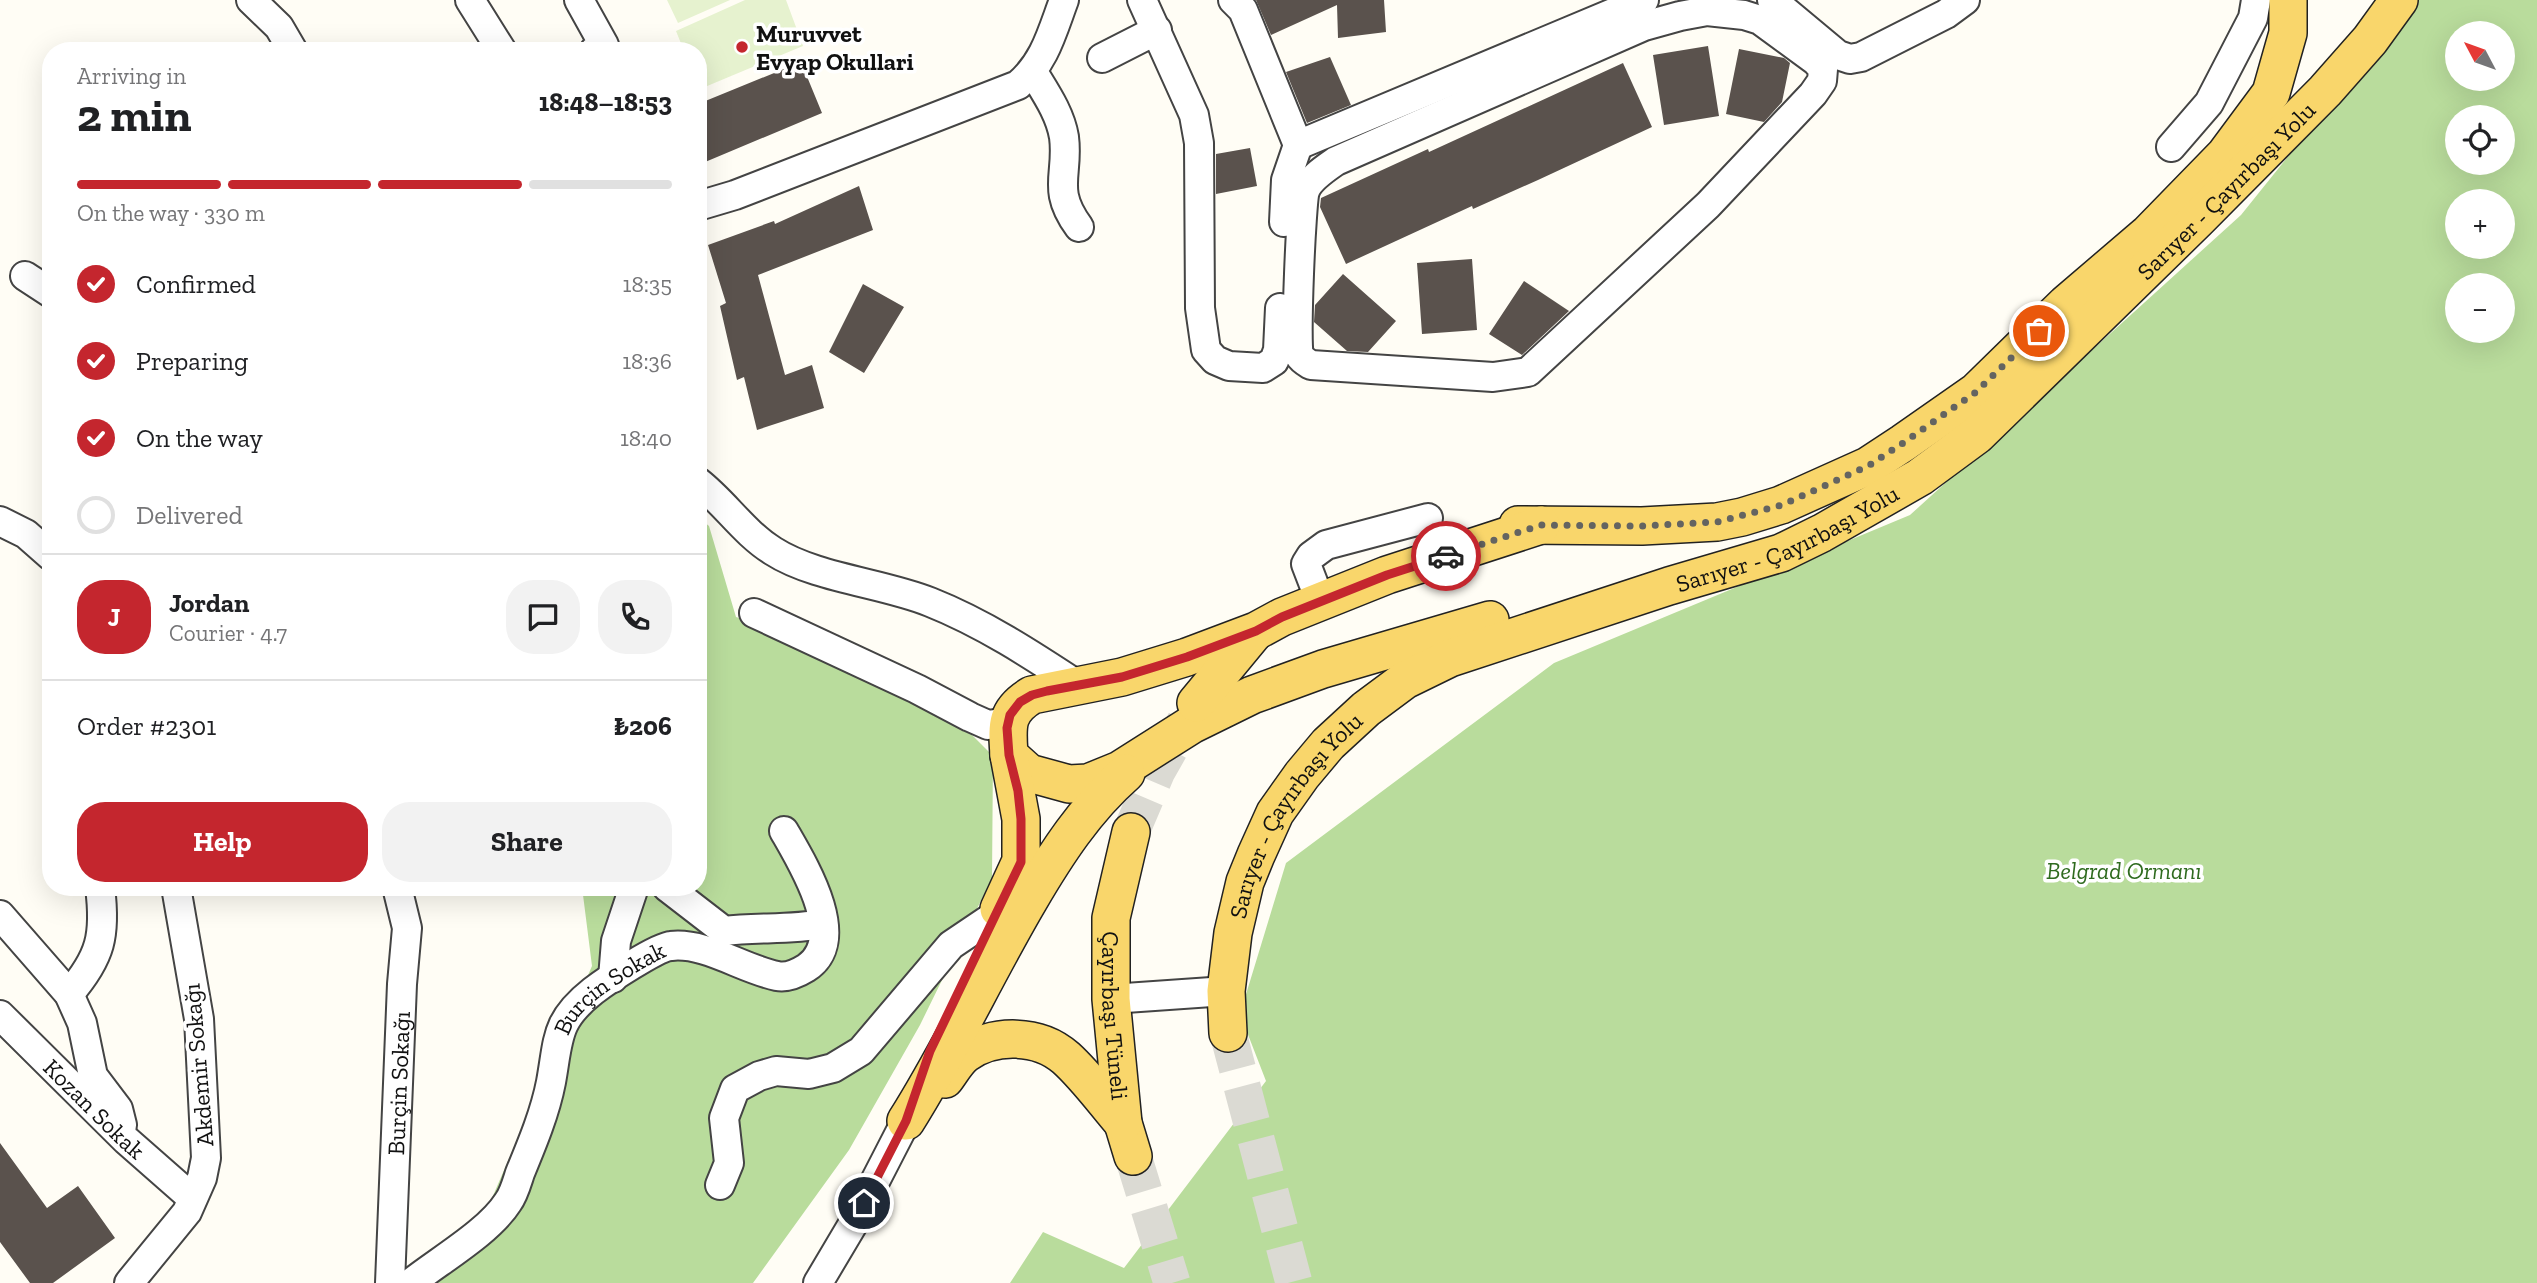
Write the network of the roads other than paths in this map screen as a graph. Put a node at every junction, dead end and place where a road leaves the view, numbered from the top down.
1 (251, 0) edge
2 (470, 0) edge
3 (579, 0) edge
4 (1064, 0) edge
5 (1142, 0) edge
6 (1233, 0) edge
7 (1644, 0) edge
8 (1772, 0) edge
9 (1965, 0) edge
10 (2256, 0) edge
11 (2288, 0) edge
12 (2399, 0) edge
13 (1157, 30) junction
14 (288, 42) edge
15 (496, 42) edge
16 (598, 42) edge
17 (1102, 58) dead end
18 (1033, 72) junction
19 (1479, 84) junction
20 (1298, 145) junction
21 (2171, 147) dead end
22 (707, 203) edge
23 (1079, 227) dead end
24 (24, 276) dead end
25 (42, 287) edge
26 (707, 490) edge
27 (1428, 518) dead end
28 (0, 521) edge
29 (42, 548) edge
30 (1669, 586) junction
31 (1321, 603) junction
32 (754, 614) dead end
33 (1256, 631) junction
34 (1079, 686) junction
35 (1196, 703) tunnel mouth
36 (1009, 738) junction
37 (1158, 744) junction
38 (784, 831) dead end
39 (1131, 832) tunnel mouth
40 (101, 896) edge
41 (178, 896) edge
42 (399, 896) edge
43 (631, 896) edge
44 (679, 896) edge
45 (997, 914) junction
46 (0, 915) edge
47 (824, 924) junction
48 (613, 978) junction
49 (1226, 991) junction
50 (69, 994) junction
51 (1111, 999) junction
52 (0, 1016) edge
53 (1228, 1033) tunnel mouth
54 (906, 1121) junction
55 (127, 1140) junction
56 (720, 1185) dead end
57 (192, 1198) junction
58 (129, 1283) edge
59 (390, 1283) edge
60 (411, 1283) edge
61 (818, 1283) edge

1 - 14 street
2 - 15 street
3 - 16 street
4 - 18 street
5 - 13 street
6 - 20 street
7 - 19 street
8 - 9 street
10 - 21 street
11 - 31 main road
12 - 30 main road, Sarıyer - Çayırbaşı Yolu
13 - 17 street
13 - 20 street
18 - 22 street
18 - 23 street
19 - 19 street
19 - 20 street
24 - 25 street
26 - 34 street
27 - 31 street
28 - 29 street
30 - 37 main road
30 - 49 main road, Sarıyer - Çayırbaşı Yolu
31 - 33 main road
32 - 36 street
33 - 34 main road
33 - 35 main road
34 - 36 main road
36 - 37 main road
36 - 45 main road
37 - 54 main road
38 - 47 street, Burçin Sokak
39 - 51 main road, Çayırbaşı Tüneli
40 - 50 street
41 - 57 street, Akdemir Sokağı
42 - 59 street, Burçin Sokağı
43 - 48 street
44 - 47 street
45 - 54 main road
45 - 56 street
46 - 50 street
47 - 48 street, Burçin Sokak
48 - 60 street, Burçin Sokak
49 - 51 street
49 - 53 main road, Sarıyer - Çayırbaşı Yolu
50 - 55 street
51 - 54 main road, Çayırbaşı Tüneli
52 - 55 street, Kozan Sokak
54 - 61 street
55 - 57 street, Kozan Sokak
57 - 58 street, Akdemir Sokağı

